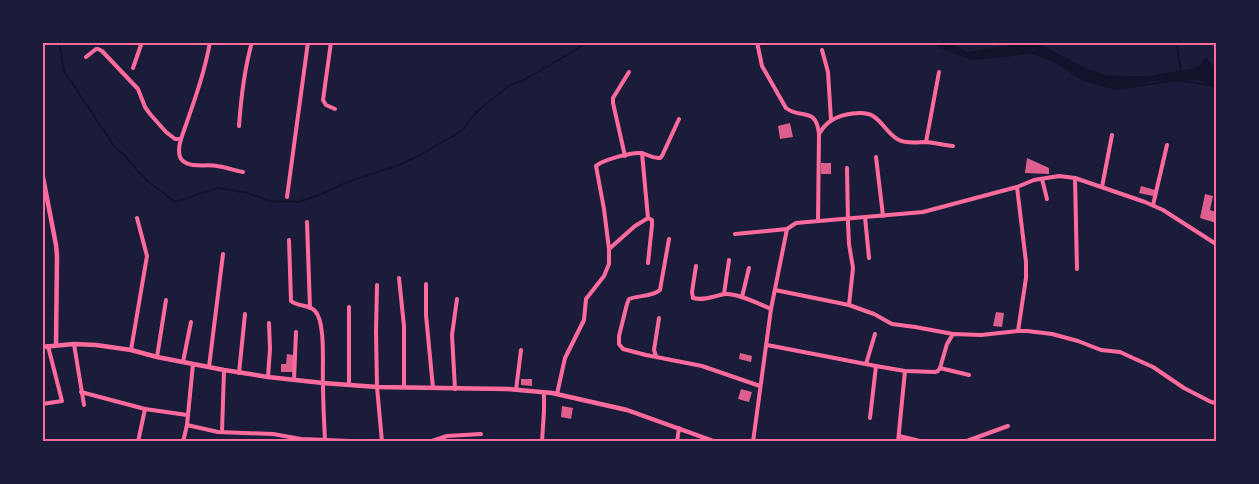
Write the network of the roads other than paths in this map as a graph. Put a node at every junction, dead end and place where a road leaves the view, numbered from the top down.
1 (142, 42) edge
2 (210, 42) edge
3 (252, 42) edge
4 (308, 42) edge
5 (331, 42) edge
6 (757, 42) edge
7 (822, 50) dead end
8 (86, 57) dead end
9 (133, 68) dead end
10 (629, 72) dead end
11 (938, 72) dead end
12 (335, 109) dead end
13 (679, 119) dead end
14 (831, 120) junction
15 (239, 126) dead end
16 (819, 134) junction
17 (1112, 135) dead end
18 (181, 139) junction
19 (926, 142) junction
20 (1167, 145) dead end
21 (953, 146) dead end
22 (642, 153) junction
23 (625, 156) junction
24 (876, 157) dead end
25 (847, 168) dead end
26 (244, 172) dead end
27 (43, 176) edge
28 (1042, 178) junction
29 (1075, 178) junction
30 (1017, 187) junction
31 (1102, 187) junction
32 (287, 196) dead end
33 (1047, 199) dead end
34 (1153, 205) junction
35 (883, 216) junction
36 (137, 218) dead end
37 (648, 218) junction
38 (865, 218) junction
39 (848, 219) junction
40 (818, 221) junction
41 (307, 222) dead end
42 (787, 229) junction
43 (735, 234) dead end
44 (669, 239) dead end
45 (289, 240) dead end
46 (1216, 244) edge
47 (609, 249) junction
48 (223, 254) dead end
49 (868, 258) dead end
50 (729, 260) dead end
51 (648, 263) dead end
52 (696, 266) dead end
53 (749, 268) dead end
54 (1077, 269) dead end
55 (399, 278) dead end
56 (426, 284) dead end
57 (377, 285) dead end
58 (775, 290) junction
59 (724, 294) junction
60 (742, 297) junction
61 (456, 299) dead end
62 (166, 300) dead end
63 (848, 305) junction
64 (349, 307) dead end
65 (310, 308) junction
66 (771, 309) junction
67 (244, 314) dead end
68 (659, 318) dead end
69 (191, 322) dead end
70 (269, 323) dead end
71 (1018, 331) junction
72 (296, 332) dead end
73 (874, 334) dead end
74 (953, 334) junction
75 (74, 344) junction
76 (56, 345) junction
77 (766, 345) junction
78 (48, 346) junction
79 (42, 347) edge
80 (131, 350) junction
81 (521, 350) dead end
82 (156, 356) junction
83 (656, 356) junction
84 (183, 362) junction
85 (193, 364) junction
86 (866, 364) junction
87 (876, 366) junction
88 (209, 367) junction
89 (940, 368) junction
90 (224, 370) junction
91 (905, 371) junction
92 (239, 373) junction
93 (969, 375) dead end
94 (268, 377) junction
95 (294, 380) junction
96 (323, 383) junction
97 (349, 385) junction
98 (760, 386) junction
99 (378, 387) junction
100 (404, 387) junction
101 (433, 388) junction
102 (455, 389) junction
103 (516, 390) junction
104 (81, 392) junction
105 (544, 392) junction
106 (557, 394) junction
107 (1216, 403) edge
108 (42, 404) edge
109 (84, 405) dead end
110 (144, 409) junction
111 (187, 415) junction
112 (870, 418) dead end
113 (187, 425) junction
114 (1008, 426) dead end
115 (679, 428) junction
116 (222, 432) junction
117 (482, 434) dead end
118 (898, 439) edge
119 (298, 440) edge
120 (325, 440) junction
121 (350, 441) edge
122 (138, 442) edge
123 (183, 442) edge
124 (382, 442) edge
125 (429, 442) edge
126 (542, 442) edge
127 (677, 442) edge
128 (716, 442) edge
129 (753, 442) edge
130 (924, 442) edge
131 (964, 442) edge

1 - 9 street
2 - 18 street
3 - 15 street
4 - 32 street
5 - 12 street
6 - 16 street
7 - 14 street
8 - 18 street
10 - 23 street
11 - 19 street
13 - 22 street
14 - 16 street
14 - 19 street
16 - 40 street
17 - 31 street
18 - 26 street
19 - 21 street
20 - 34 street
22 - 23 street
22 - 37 street
23 - 47 street
24 - 35 street
25 - 39 street
27 - 76 street
28 - 29 street
28 - 30 street
28 - 33 street
29 - 31 street
29 - 54 street
30 - 35 street
30 - 71 street
31 - 34 street
34 - 46 street
35 - 38 street
36 - 80 street
37 - 47 street
37 - 51 street
38 - 39 street
38 - 49 street
39 - 40 street
39 - 63 street
40 - 42 street
41 - 65 street
42 - 43 street
42 - 58 street
44 - 83 street
45 - 65 street
47 - 106 street
48 - 88 street
50 - 59 street
52 - 59 street
53 - 60 street
55 - 100 street
56 - 101 street
57 - 99 street
58 - 63 street
58 - 66 street
59 - 60 street
60 - 66 street
61 - 102 street
62 - 82 street
63 - 74 street
64 - 97 street
65 - 96 street
66 - 77 street
67 - 92 street
68 - 83 street
69 - 84 street
70 - 94 street
71 - 74 street
71 - 107 street
72 - 95 street
73 - 86 street
74 - 89 street
75 - 76 street
75 - 80 street
75 - 104 street
76 - 78 street
77 - 86 street
77 - 98 street
78 - 79 street
78 - 108 street
80 - 82 street
81 - 103 street
82 - 84 street
83 - 98 street
84 - 85 street
85 - 88 street
85 - 111 street
86 - 87 street
87 - 91 street
87 - 112 street
88 - 90 street
89 - 91 street
89 - 93 street
90 - 92 street
90 - 116 street
91 - 118 street
92 - 94 street
94 - 95 street
95 - 96 street
96 - 97 street
96 - 120 street
97 - 99 street
98 - 129 street
99 - 100 street
99 - 124 street
100 - 101 street
101 - 102 street
102 - 103 street
103 - 105 street
104 - 109 street
104 - 110 street
105 - 106 street
105 - 126 street
106 - 115 street
110 - 111 street
110 - 122 street
111 - 113 street
113 - 116 street
113 - 123 street
114 - 131 street
115 - 127 street
115 - 128 street
116 - 119 street
117 - 125 street
118 - 130 street
119 - 120 street
120 - 121 street

